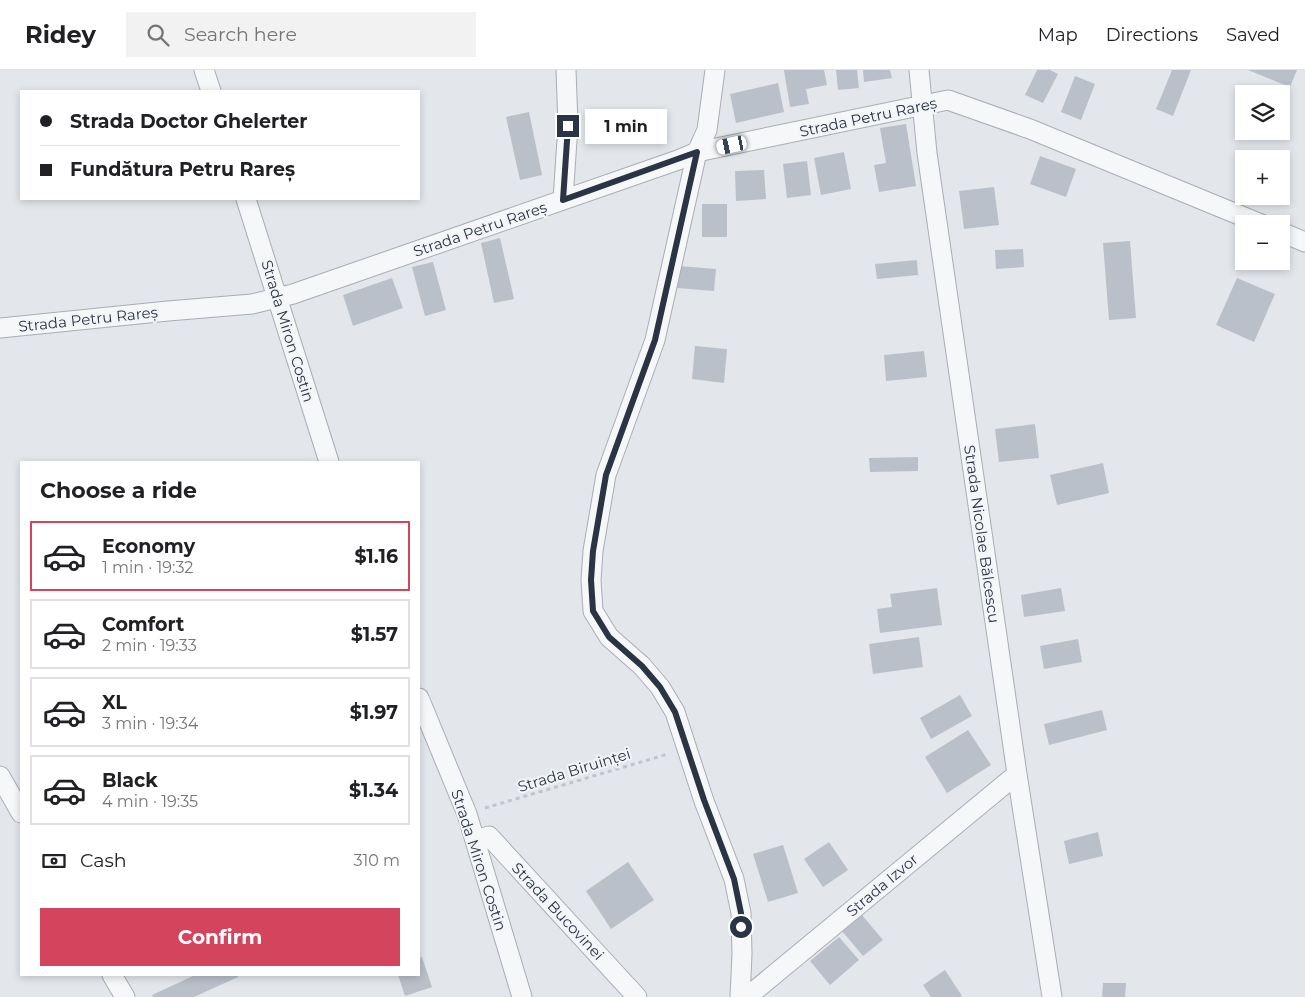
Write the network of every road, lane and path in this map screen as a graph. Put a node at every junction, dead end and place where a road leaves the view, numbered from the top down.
1 (204, 70) edge
2 (566, 70) edge
3 (715, 70) edge
4 (919, 70) edge
5 (211, 90) edge
6 (923, 106) junction
7 (697, 152) junction
8 (246, 200) edge
9 (563, 200) junction
10 (1239, 215) edge
11 (1290, 236) edge
12 (1305, 242) edge
13 (276, 299) junction
14 (0, 328) edge
15 (329, 461) edge
16 (420, 700) edge
17 (688, 748) junction
18 (1017, 774) junction
19 (0, 776) edge
20 (20, 811) edge
21 (467, 814) junction
22 (476, 840) junction
23 (113, 976) edge
24 (125, 997) edge
25 (522, 997) edge
26 (637, 997) edge
27 (740, 997) edge
28 (747, 997) edge
29 (1052, 997) edge

1 - 5 street
2 - 9 street
3 - 7 street
4 - 6 street, Strada Nicolae Bălcescu
6 - 7 street, Strada Petru Rareș
6 - 10 street, Strada Petru Rareș
6 - 18 street, Strada Nicolae Bălcescu
7 - 9 street, Strada Petru Rareș
7 - 17 street
8 - 13 street, Strada Miron Costin
9 - 13 street, Strada Petru Rareș
11 - 12 street
13 - 14 street, Strada Petru Rareș
13 - 15 street, Strada Miron Costin
16 - 21 street, Strada Miron Costin
17 - 21 path, Strada Biruinței
17 - 27 street
18 - 28 street, Strada Izvor
18 - 29 street, Strada Nicolae Bălcescu
19 - 20 street
21 - 22 street, Strada Miron Costin
22 - 25 street, Strada Miron Costin
22 - 26 street, Strada Bucovinei
23 - 24 street

